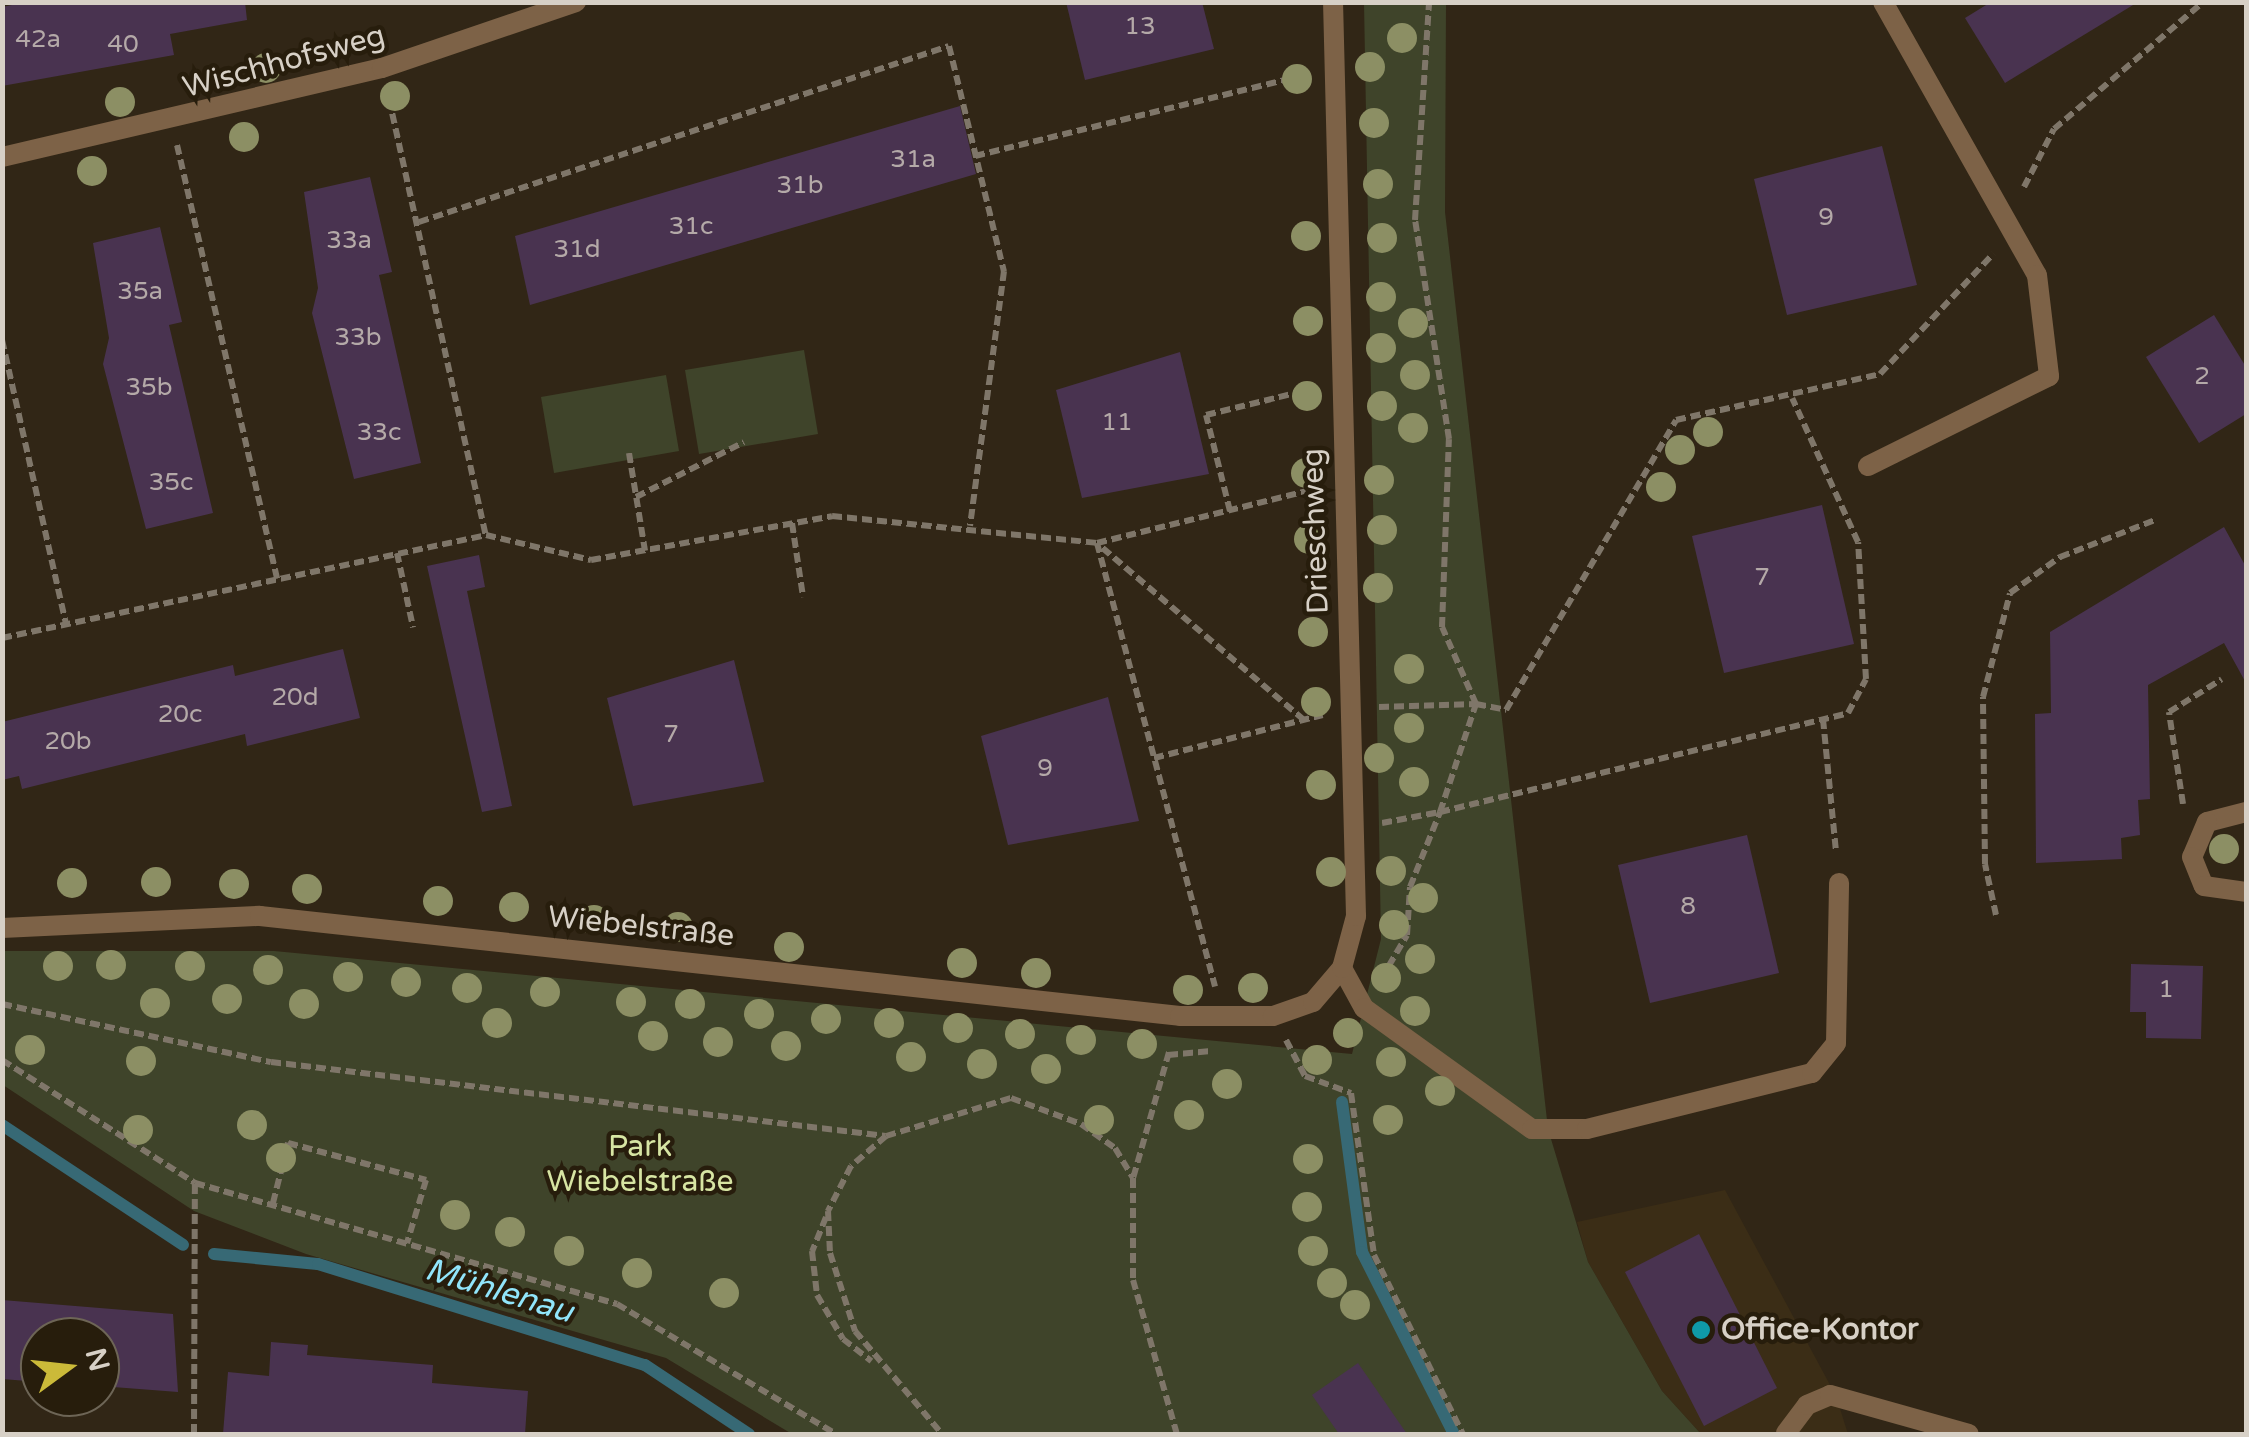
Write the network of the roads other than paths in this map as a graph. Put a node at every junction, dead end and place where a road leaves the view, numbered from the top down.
1 (576, 2) edge
2 (1333, 2) edge
3 (1883, 2) edge
4 (2, 158) edge
5 (1868, 466) dead end
6 (2246, 812) edge
7 (1838, 883) road end
8 (2246, 892) edge
9 (2, 928) edge
10 (1342, 968) junction
11 (1273, 1016) joint
12 (1786, 1433) edge
13 (1969, 1434) edge

1 - 4 street, Wischhofsweg
2 - 10 street, Drieschweg
3 - 5 street
6 - 8 street
7 - 10 street
9 - 11 street, Wiebelstraße
10 - 11 street, Drieschweg
12 - 13 street

